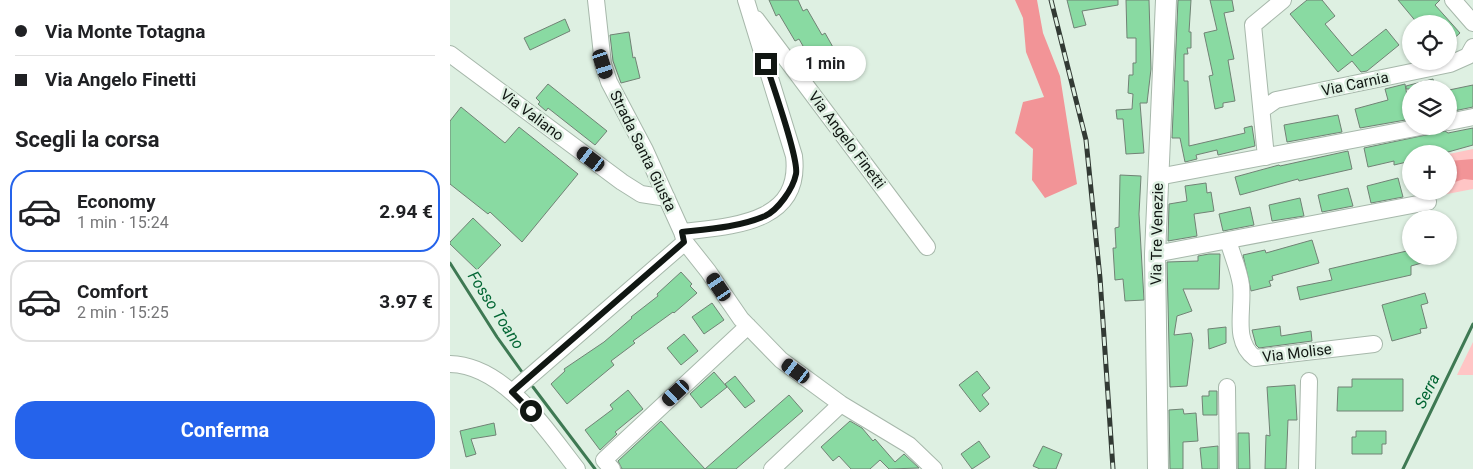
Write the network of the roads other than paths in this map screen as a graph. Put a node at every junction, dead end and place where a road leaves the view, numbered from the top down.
1 (596, 0) edge
2 (1166, 0) edge
3 (1283, 0) edge
4 (1453, 0) edge
5 (748, 4) edge
6 (1473, 23) edge
7 (1473, 47) edge
8 (450, 54) edge
9 (1263, 109) junction
10 (1473, 117) edge
11 (1457, 120) edge
12 (1402, 131) edge
13 (1266, 157) junction
14 (1158, 177) junction
15 (667, 198) junction
16 (1428, 202) dead end
17 (683, 237) junction
18 (1228, 240) junction
19 (927, 247) dead end
20 (1155, 254) junction
21 (748, 326) junction
22 (1374, 344) dead end
23 (450, 364) edge
24 (1309, 381) dead end
25 (1227, 387) dead end
26 (512, 392) junction
27 (841, 404) junction
28 (608, 464) edge
29 (577, 469) edge
30 (772, 469) edge
31 (934, 469) edge
32 (1158, 469) edge
33 (1228, 469) edge
34 (1307, 469) edge

1 - 15 street, Strada Santa Giusta
2 - 14 main road, Via Tre Venezie
3 - 9 street
4 - 6 street
5 - 17 street, Via Angelo Finetti
5 - 19 street, Via Angelo Finetti
7 - 9 street, Via Carnia
8 - 15 street, Via Valiano
9 - 13 street
10 - 11 street
12 - 13 street
13 - 14 street
14 - 20 main road, Via Tre Venezie
15 - 17 street, Strada Santa Giusta
16 - 18 street
17 - 21 street, Strada Santa Giusta
17 - 26 street
18 - 20 street
18 - 22 street, Via Molise
20 - 32 main road, Via Tre Venezie
21 - 27 street, Strada Santa Giusta
21 - 28 street
23 - 26 street
24 - 34 street
25 - 33 street
26 - 29 street
27 - 30 street
27 - 31 street, Strada Santa Giusta

